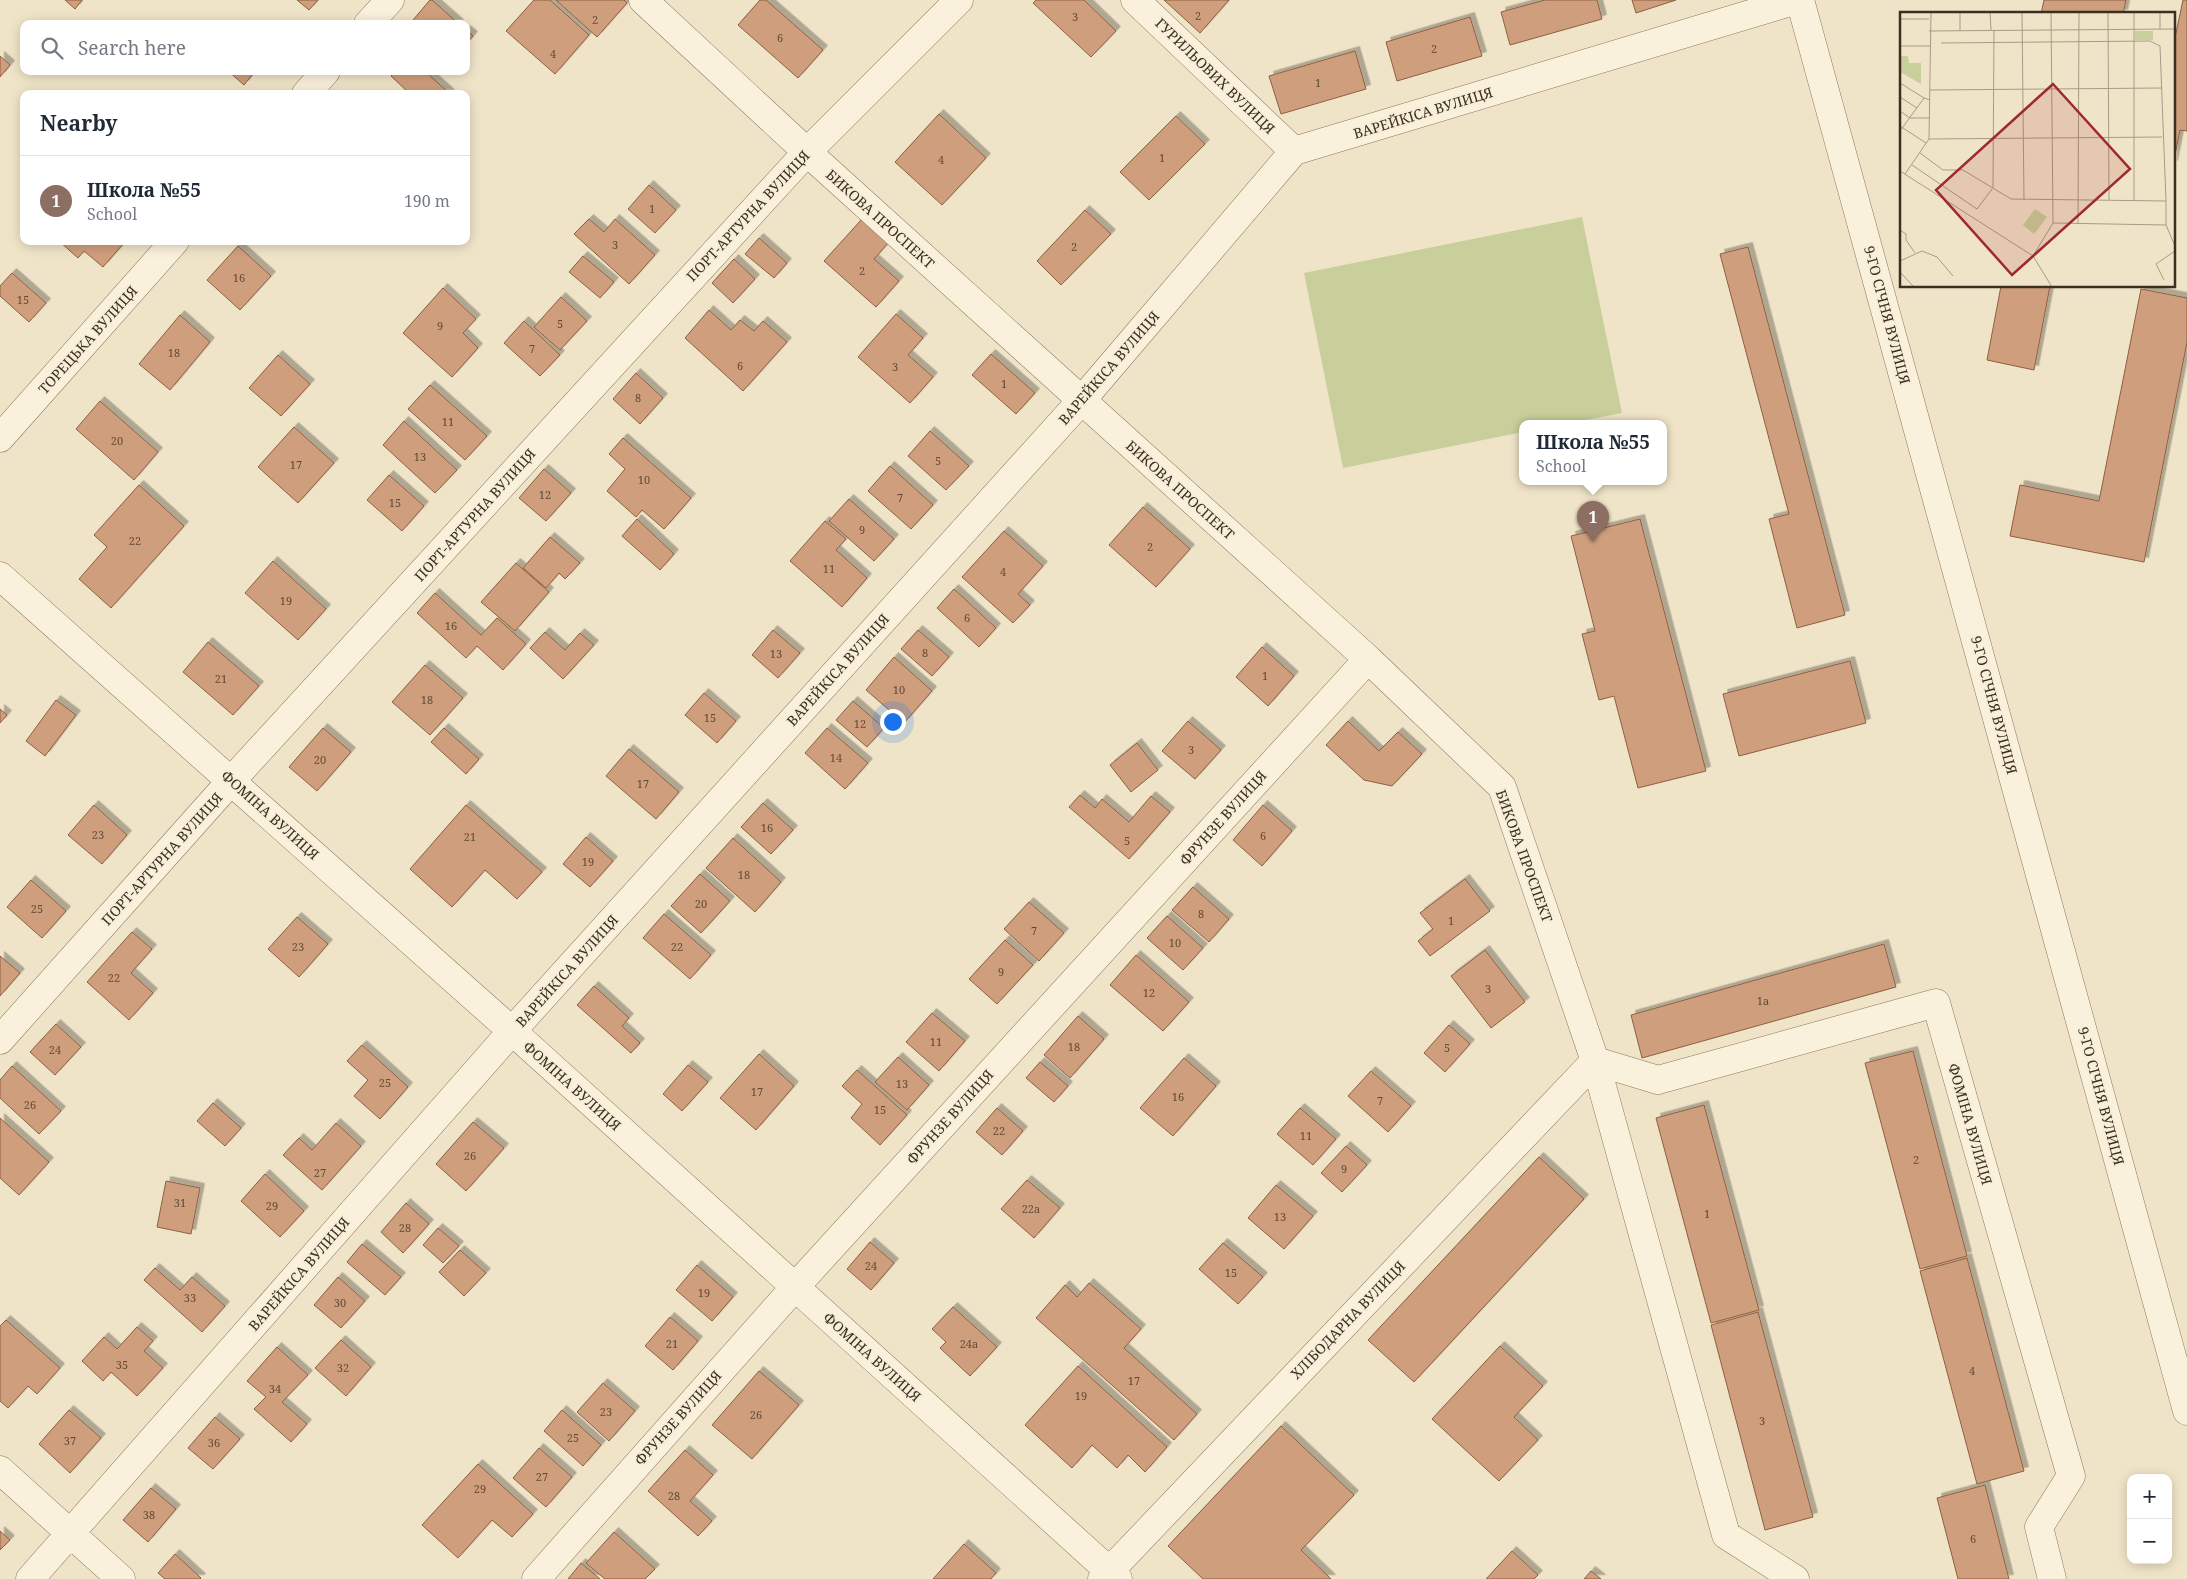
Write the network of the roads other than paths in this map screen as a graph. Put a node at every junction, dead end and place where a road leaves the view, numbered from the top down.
1 (390, 0) edge
2 (643, 0) edge
3 (960, 0) edge
4 (1135, 0) edge
5 (1799, 0) edge
6 (372, 20) edge
7 (323, 75) edge
8 (309, 90) edge
9 (1294, 151) junction
10 (806, 152) junction
11 (171, 245) edge
12 (1082, 401) junction
13 (0, 438) edge
14 (0, 576) edge
15 (1368, 659) junction
16 (232, 781) junction
17 (512, 1031) junction
18 (0, 1040) edge
19 (1595, 1061) junction
20 (795, 1287) junction
21 (2187, 1411) edge
22 (0, 1470) edge
23 (71, 1534) junction
24 (1110, 1576) edge
25 (30, 1579) edge
26 (121, 1579) edge
27 (536, 1579) edge
28 (1795, 1579) edge
29 (2052, 1579) edge

1 - 6 street
2 - 10 street, БИКОВА ПРОСПЕКТ
3 - 10 street, ПОРТ-АРТУРНА ВУЛИЦЯ
4 - 9 street, ГУРИЛЬОВИХ ВУЛИЦЯ
5 - 9 street, ВАРЕЙКІСА ВУЛИЦЯ
5 - 21 street, 9-ГО СІЧНЯ ВУЛИЦЯ
7 - 8 street
9 - 12 street, ВАРЕЙКІСА ВУЛИЦЯ
10 - 12 street, БИКОВА ПРОСПЕКТ
10 - 16 street, ПОРТ-АРТУРНА ВУЛИЦЯ
11 - 13 street, ТОРЕЦЬКА ВУЛИЦЯ
12 - 15 street, БИКОВА ПРОСПЕКТ
12 - 17 street, ВАРЕЙКІСА ВУЛИЦЯ
14 - 16 street, ФОМІНА ВУЛИЦЯ
15 - 19 street, БИКОВА ПРОСПЕКТ
15 - 20 street, ФРУНЗЕ ВУЛИЦЯ
16 - 17 street, ФОМІНА ВУЛИЦЯ
16 - 18 street, ПОРТ-АРТУРНА ВУЛИЦЯ
17 - 20 street, ФОМІНА ВУЛИЦЯ
17 - 23 street, ВАРЕЙКІСА ВУЛИЦЯ
19 - 24 street, ХЛІБОДАРНА ВУЛИЦЯ
19 - 28 street, БИКОВА ПРОСПЕКТ
19 - 29 street, ФОМІНА ВУЛИЦЯ
20 - 24 street, ФОМІНА ВУЛИЦЯ
20 - 27 street, ФРУНЗЕ ВУЛИЦЯ
22 - 23 street
23 - 25 street, ВАРЕЙКІСА ВУЛИЦЯ
23 - 26 street

